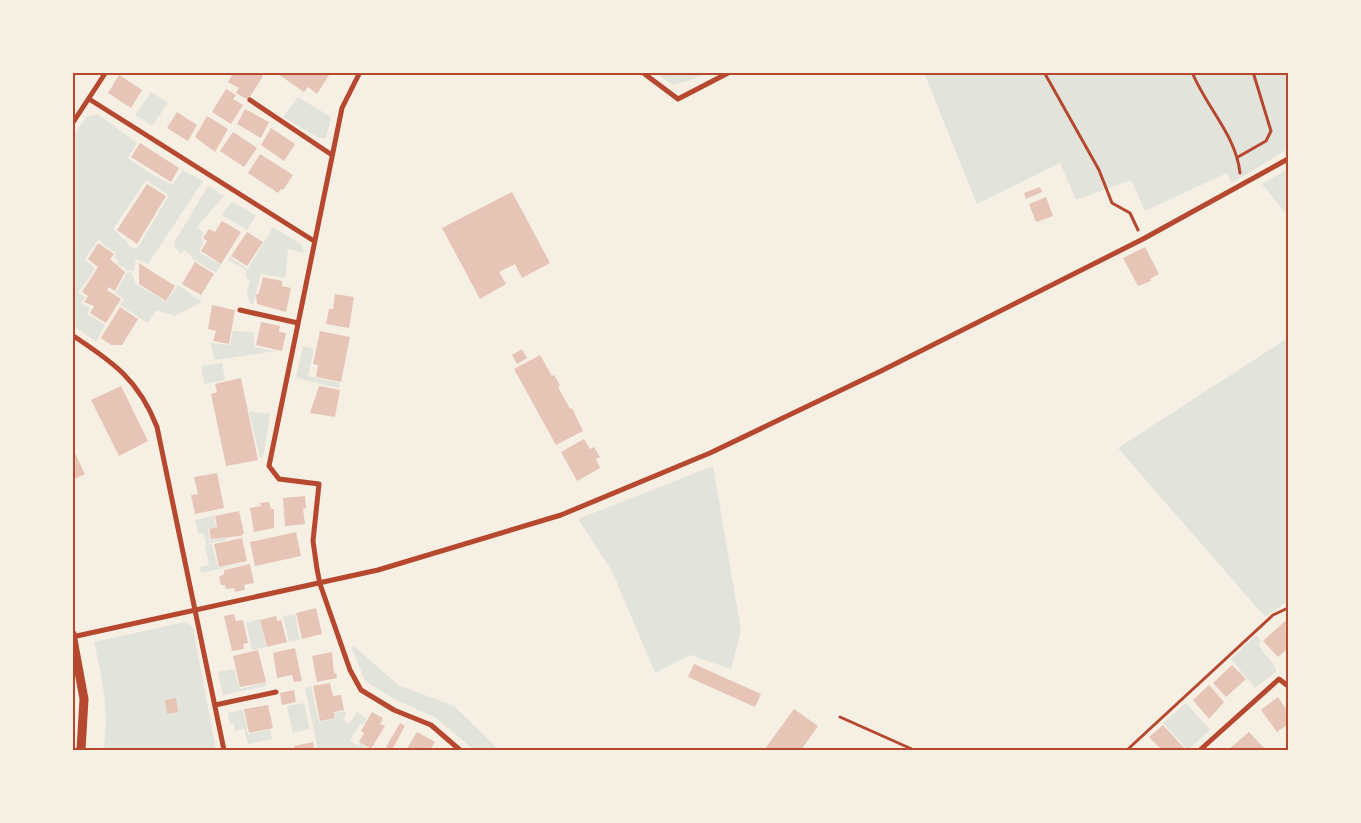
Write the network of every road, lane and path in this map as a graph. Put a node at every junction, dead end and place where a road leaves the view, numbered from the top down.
1 (106, 72) edge
2 (360, 72) edge
3 (642, 72) edge
4 (730, 72) edge
5 (1044, 72) edge
6 (1192, 72) edge
7 (1252, 72) edge
8 (89, 99) junction
9 (250, 100) dead end
10 (72, 124) edge
11 (332, 154) junction
12 (1288, 159) edge
13 (1143, 239) junction
14 (314, 241) junction
15 (240, 310) dead end
16 (298, 324) junction
17 (72, 335) edge
18 (320, 584) junction
19 (1288, 608) edge
20 (196, 610) junction
21 (73, 636) edge
22 (1288, 686) edge
23 (276, 692) dead end
24 (215, 705) junction
25 (840, 717) dead end
26 (81, 750) edge
27 (224, 750) edge
28 (460, 750) edge
29 (914, 750) edge
30 (1127, 750) edge
31 (1200, 750) edge

1 - 8 street
2 - 11 street
3 - 4 street
5 - 13 path
6 - 7 path
8 - 10 street
8 - 14 street
9 - 11 street
11 - 14 street
12 - 13 street
13 - 18 street
14 - 16 street
15 - 16 street
16 - 18 street
17 - 20 street
18 - 20 street
18 - 28 street
19 - 30 path
20 - 21 street
20 - 24 street
21 - 26 street
22 - 31 street
23 - 24 street
24 - 27 street
25 - 29 path

